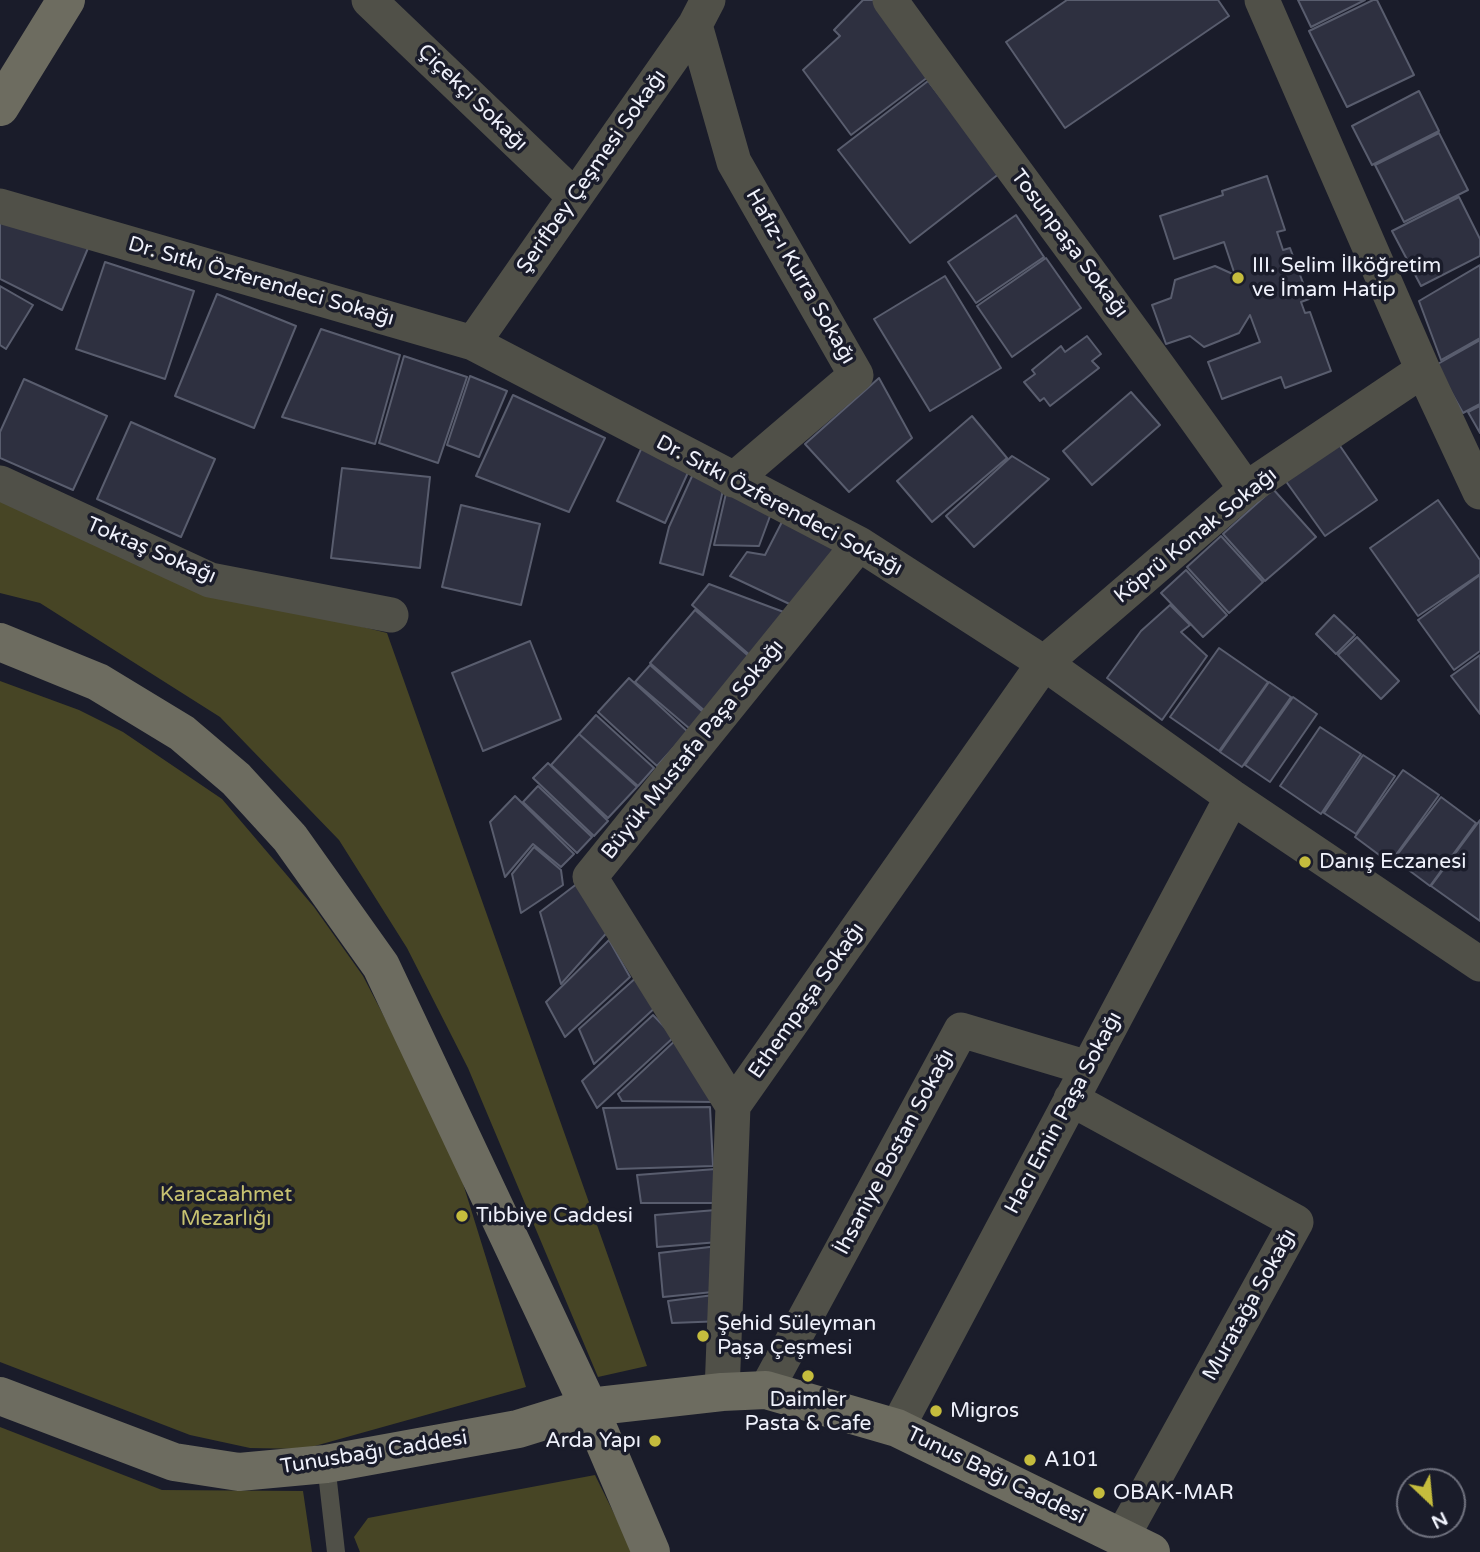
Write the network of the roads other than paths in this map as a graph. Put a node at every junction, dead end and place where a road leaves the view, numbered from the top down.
1 (66, 0) edge
2 (369, 0) edge
3 (890, 0) edge
4 (1262, 0) edge
5 (702, 12) edge
6 (0, 107) edge
7 (575, 197) junction
8 (0, 206) edge
9 (473, 343) junction
10 (1423, 370) junction
11 (733, 480) junction
12 (0, 483) edge
13 (1246, 489) junction
14 (1480, 492) edge
15 (859, 544) junction
16 (391, 615) dead end
17 (0, 642) edge
18 (1044, 663) junction
19 (1232, 797) junction
20 (1480, 964) edge
21 (1088, 1068) junction
22 (1071, 1099) junction
23 (733, 1106) junction
24 (766, 1390) junction
25 (722, 1392) junction
26 (0, 1396) edge
27 (589, 1407) junction
28 (897, 1428) junction
29 (327, 1464) junction
30 (1136, 1545) edge
31 (336, 1552) edge
32 (651, 1552) edge

1 - 6 main road
2 - 7 street, Çiçekçi Sokağı
3 - 13 street, Tosunpaşa Sokağı
4 - 10 street
5 - 7 street, Şerifbey Çeşmesi Sokağı
5 - 11 street, Hafız-ı Kurra Sokağı
7 - 9 street, Şerifbey Çeşmesi Sokağı
8 - 9 street, Dr. Sıtkı Özferendeci Sokağı
9 - 11 street, Dr. Sıtkı Özferendeci Sokağı
10 - 13 street, Köprü Konak Sokağı
10 - 14 street
11 - 15 street, Dr. Sıtkı Özferendeci Sokağı
12 - 16 street, Toktaş Sokağı
13 - 18 street, Köprü Konak Sokağı
15 - 18 street, Dr. Sıtkı Özferendeci Sokağı
15 - 23 street, Büyük Mustafa Paşa Sokağı
17 - 27 main road
18 - 19 street, Dr. Sıtkı Özferendeci Sokağı
18 - 23 street, Ethempaşa Sokağı
19 - 20 street, Dr. Sıtkı Özferendeci Sokağı
19 - 21 street, Hacı Emin Paşa Sokağı
21 - 22 street, Hacı Emin Paşa Sokağı
21 - 24 street, İhsaniye Bostan Sokağı
22 - 28 street, Hacı Emin Paşa Sokağı
22 - 30 street, Muratağa Sokağı
23 - 25 street
24 - 25 main road, Tunus Bağı Caddesi
24 - 28 main road, Tunus Bağı Caddesi
25 - 27 main road, Tunus Bağı Caddesi
26 - 29 main road, Tunusbağı Caddesi
27 - 29 main road, Tunusbağı Caddesi
27 - 32 main road
28 - 30 main road, Tunus Bağı Caddesi
29 - 31 lane

